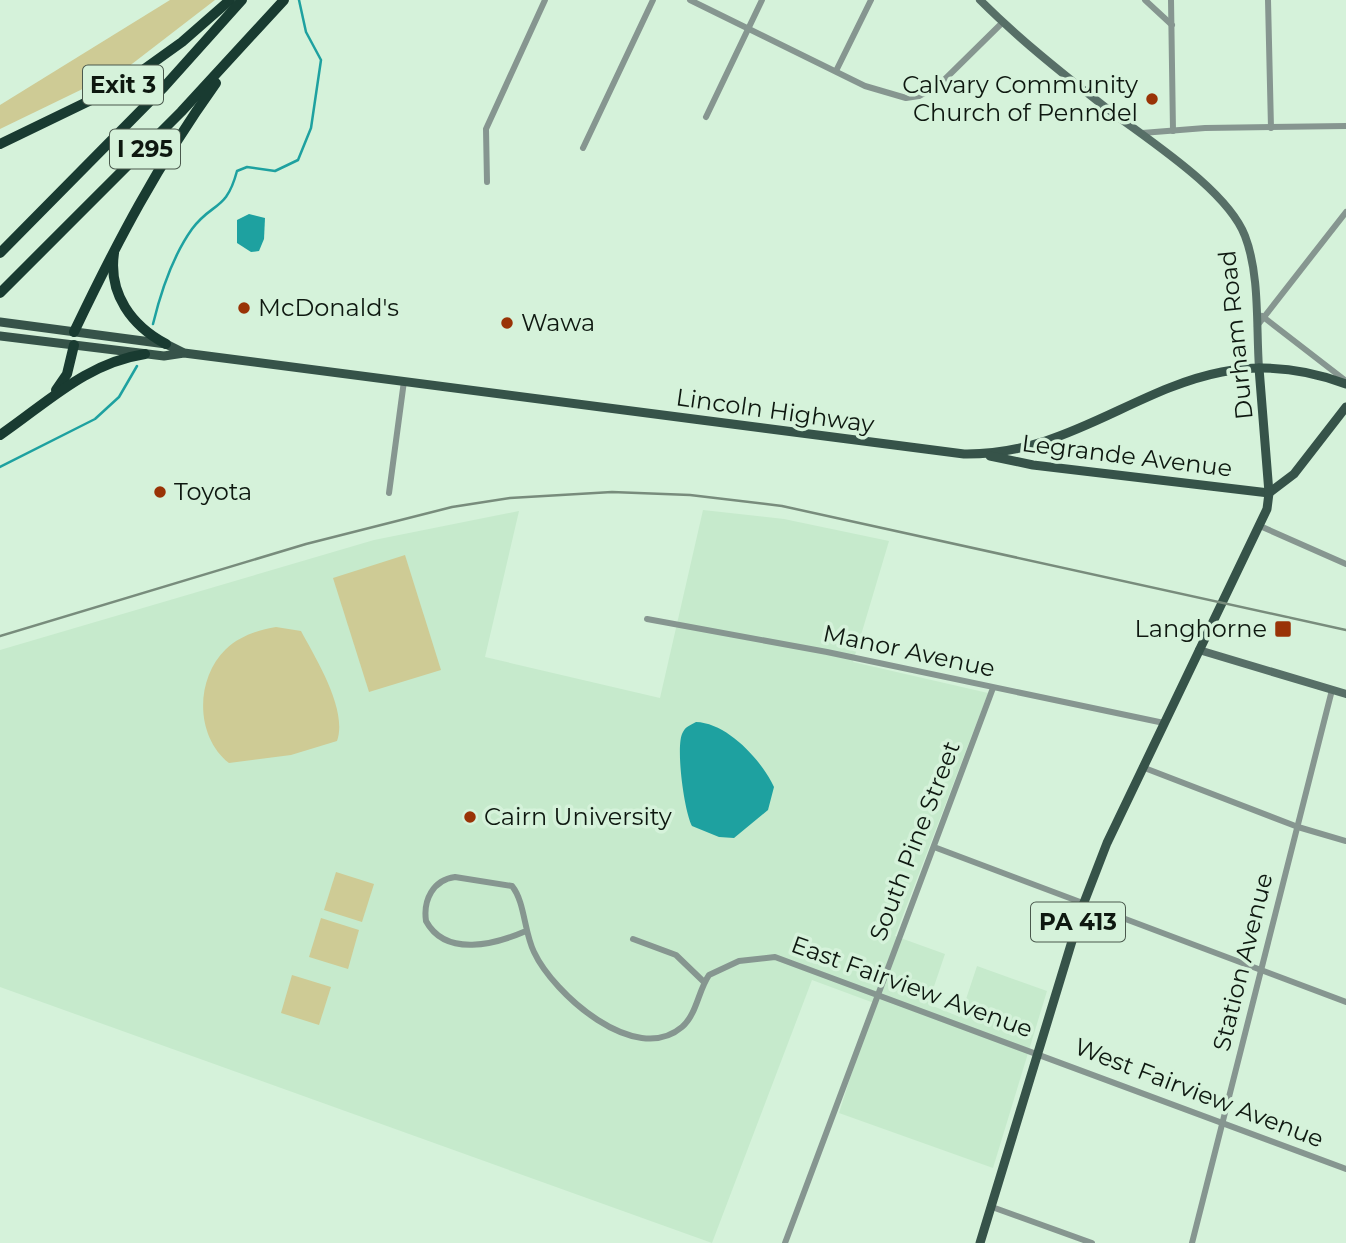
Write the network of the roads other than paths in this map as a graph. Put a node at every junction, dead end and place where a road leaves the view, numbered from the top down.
1 (229, 0) edge
2 (242, 0) edge
3 (284, 0) edge
4 (545, 0) edge
5 (653, 0) edge
6 (690, 0) edge
7 (762, 0) edge
8 (871, 0) edge
9 (980, 0) edge
10 (1144, 0) edge
11 (1171, 0) edge
12 (1268, 0) edge
13 (1003, 22) junction
14 (1172, 24) junction
15 (748, 28) junction
16 (243, 46) junction
17 (836, 71) junction
18 (706, 117) dead end
19 (1346, 126) edge
20 (1271, 128) junction
21 (1173, 131) junction
22 (1140, 134) junction
23 (0, 144) edge
24 (583, 148) dead end
25 (487, 182) dead end
26 (1346, 212) edge
27 (116, 245) junction
28 (0, 253) edge
29 (0, 293) edge
30 (1255, 310) junction
31 (1265, 317) junction
32 (0, 322) edge
33 (1256, 328) junction
34 (74, 332) junction
35 (0, 336) edge
36 (166, 344) junction
37 (74, 345) junction
38 (184, 353) junction
39 (145, 354) junction
40 (1259, 368) junction
41 (404, 381) junction
42 (1346, 383) edge
43 (50, 397) junction
44 (1346, 407) edge
45 (0, 435) edge
46 (981, 454) junction
47 (389, 493) dead end
48 (1269, 494) junction
49 (1260, 526) junction
50 (1346, 564) edge
51 (647, 619) dead end
52 (1199, 650) junction
53 (993, 688) junction
54 (1332, 690) junction
55 (1346, 694) edge
56 (1164, 723) junction
57 (1143, 767) junction
58 (1298, 827) junction
59 (1346, 841) edge
60 (934, 847) junction
61 (1083, 905) junction
62 (526, 931) junction
63 (633, 939) dead end
64 (1260, 970) junction
65 (704, 982) junction
66 (878, 993) junction
67 (1346, 1002) edge
68 (1038, 1054) junction
69 (1222, 1122) junction
70 (1346, 1169) edge
71 (992, 1207) junction
72 (785, 1243) edge
73 (981, 1243) edge
74 (1092, 1243) edge
75 (1192, 1243) edge

1 - 23 highway, Exit 3
2 - 28 highway, I 295
3 - 16 highway, I 295
4 - 25 street
5 - 24 street
6 - 15 street
7 - 15 street
8 - 17 street
9 - 13 main road, Durham Road
10 - 14 street
11 - 14 street
12 - 20 street
13 - 17 street
13 - 22 main road, Durham Road
14 - 21 street
15 - 17 street
15 - 18 street
16 - 27 highway
16 - 29 highway, I 295
19 - 20 street
20 - 21 street
21 - 22 street
22 - 30 main road, Durham Road
26 - 31 street
27 - 34 highway
27 - 36 highway
30 - 31 street
30 - 33 main road, Durham Road
31 - 33 street
31 - 42 street
32 - 34 main road
33 - 40 main road, Durham Road
34 - 36 main road
34 - 37 main road
35 - 37 main road
36 - 38 main road
37 - 39 main road
37 - 43 highway
38 - 39 main road
38 - 41 main road, Lincoln Highway
39 - 43 highway
40 - 42 main road, Lincoln Highway
40 - 46 main road, Lincoln Highway
40 - 48 main road, Durham Road / PA 413
41 - 46 main road, Lincoln Highway
41 - 47 street
43 - 45 highway
44 - 48 main road
46 - 48 main road, Legrande Avenue
48 - 49 main road, PA 413
49 - 50 street
49 - 52 main road, PA 413
51 - 53 street, Manor Avenue
52 - 54 main road
52 - 56 main road, PA 413
53 - 56 street, Manor Avenue
53 - 60 street, South Pine Street
54 - 55 main road
54 - 58 street, Station Avenue
56 - 57 main road, PA 413
57 - 58 street
57 - 61 main road, PA 413
58 - 59 street
58 - 64 street, Station Avenue
60 - 61 street
60 - 66 street, South Pine Street
61 - 64 street
61 - 68 main road, PA 413
62 - 62 street
62 - 65 street
63 - 65 street
64 - 67 street
64 - 69 street, Station Avenue
65 - 66 street, East Fairview Avenue
66 - 68 street, East Fairview Avenue
66 - 72 street, South Pine Street
68 - 69 street, West Fairview Avenue
68 - 71 main road, PA 413
69 - 70 street, West Fairview Avenue
69 - 75 street, Station Avenue
71 - 73 main road, PA 413
71 - 74 street

